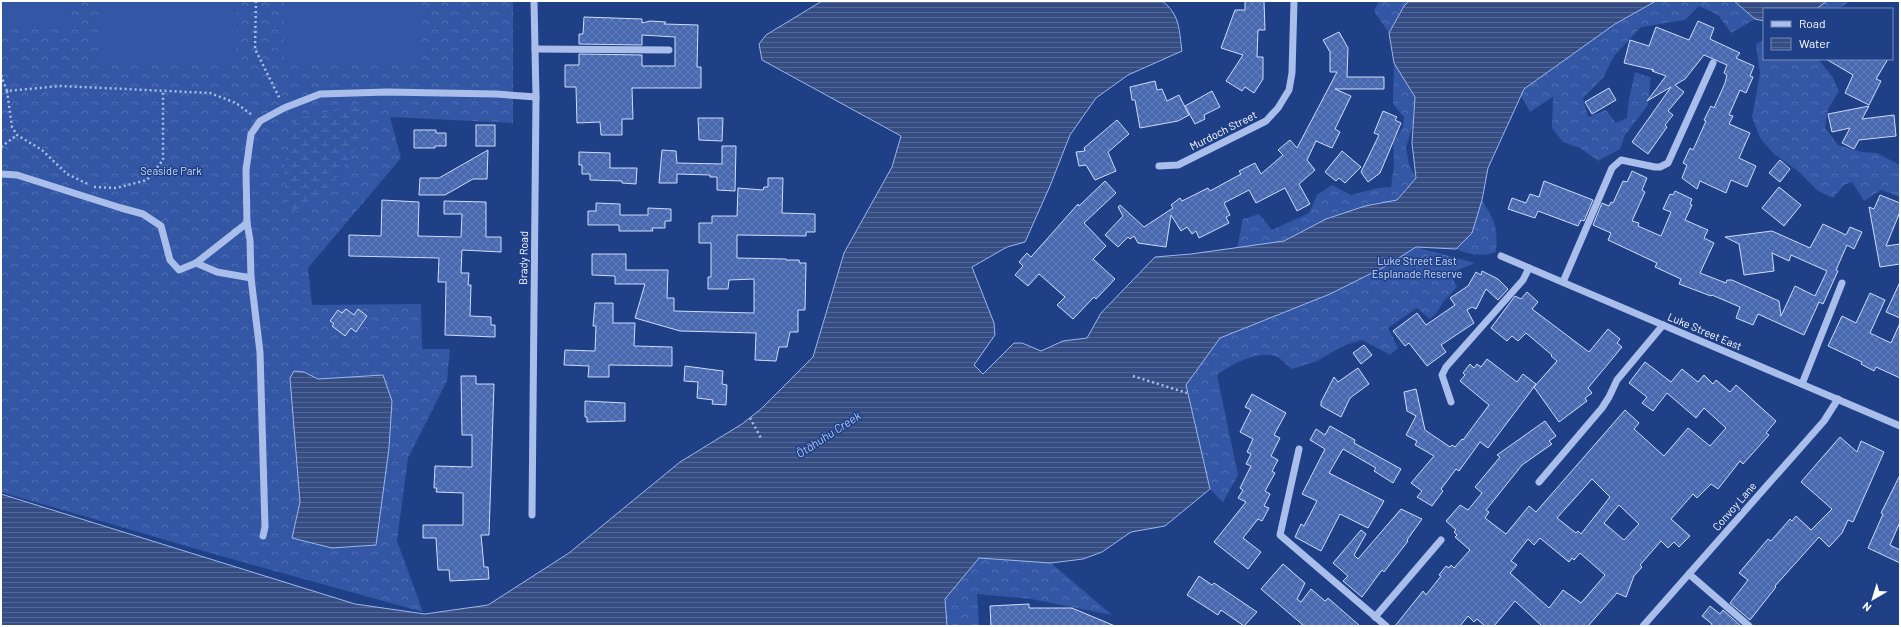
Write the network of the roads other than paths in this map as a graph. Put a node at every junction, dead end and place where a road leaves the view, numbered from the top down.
1 (534, 1) edge
2 (1294, 1) edge
3 (535, 49) junction
4 (669, 50) dead end
5 (1713, 63) dead end
6 (536, 97) junction
7 (1159, 166) dead end
8 (1, 174) edge
9 (247, 223) junction
10 (1501, 256) dead end
11 (196, 263) junction
12 (1529, 268) junction
13 (251, 278) junction
14 (1563, 282) junction
15 (1842, 283) dead end
16 (1664, 325) junction
17 (1802, 384) junction
18 (1838, 399) junction
19 (1450, 402) dead end
20 (1900, 426) edge
21 (1298, 449) dead end
22 (1538, 482) dead end
23 (532, 515) dead end
24 (263, 536) dead end
25 (1441, 540) dead end
26 (1689, 574) junction
27 (1376, 617) junction
28 (1386, 626) edge
29 (1643, 626) edge
30 (1749, 626) edge

1 - 3 street, Brady Road
2 - 7 street, Murdoch Street
3 - 4 street
3 - 6 street, Brady Road
5 - 14 street
6 - 9 street
6 - 23 street, Brady Road
8 - 11 street
9 - 11 street
9 - 13 street
10 - 12 street, Luke Street East
11 - 13 street
12 - 14 street, Luke Street East
12 - 19 street
13 - 24 street
14 - 16 street, Luke Street East
15 - 17 street
16 - 17 street, Luke Street East
16 - 22 street
17 - 18 street, Luke Street East
18 - 20 street, Luke Street East
18 - 26 street, Convoy Lane
21 - 27 street
25 - 27 street
26 - 29 street, Convoy Lane
26 - 30 street
27 - 28 street

